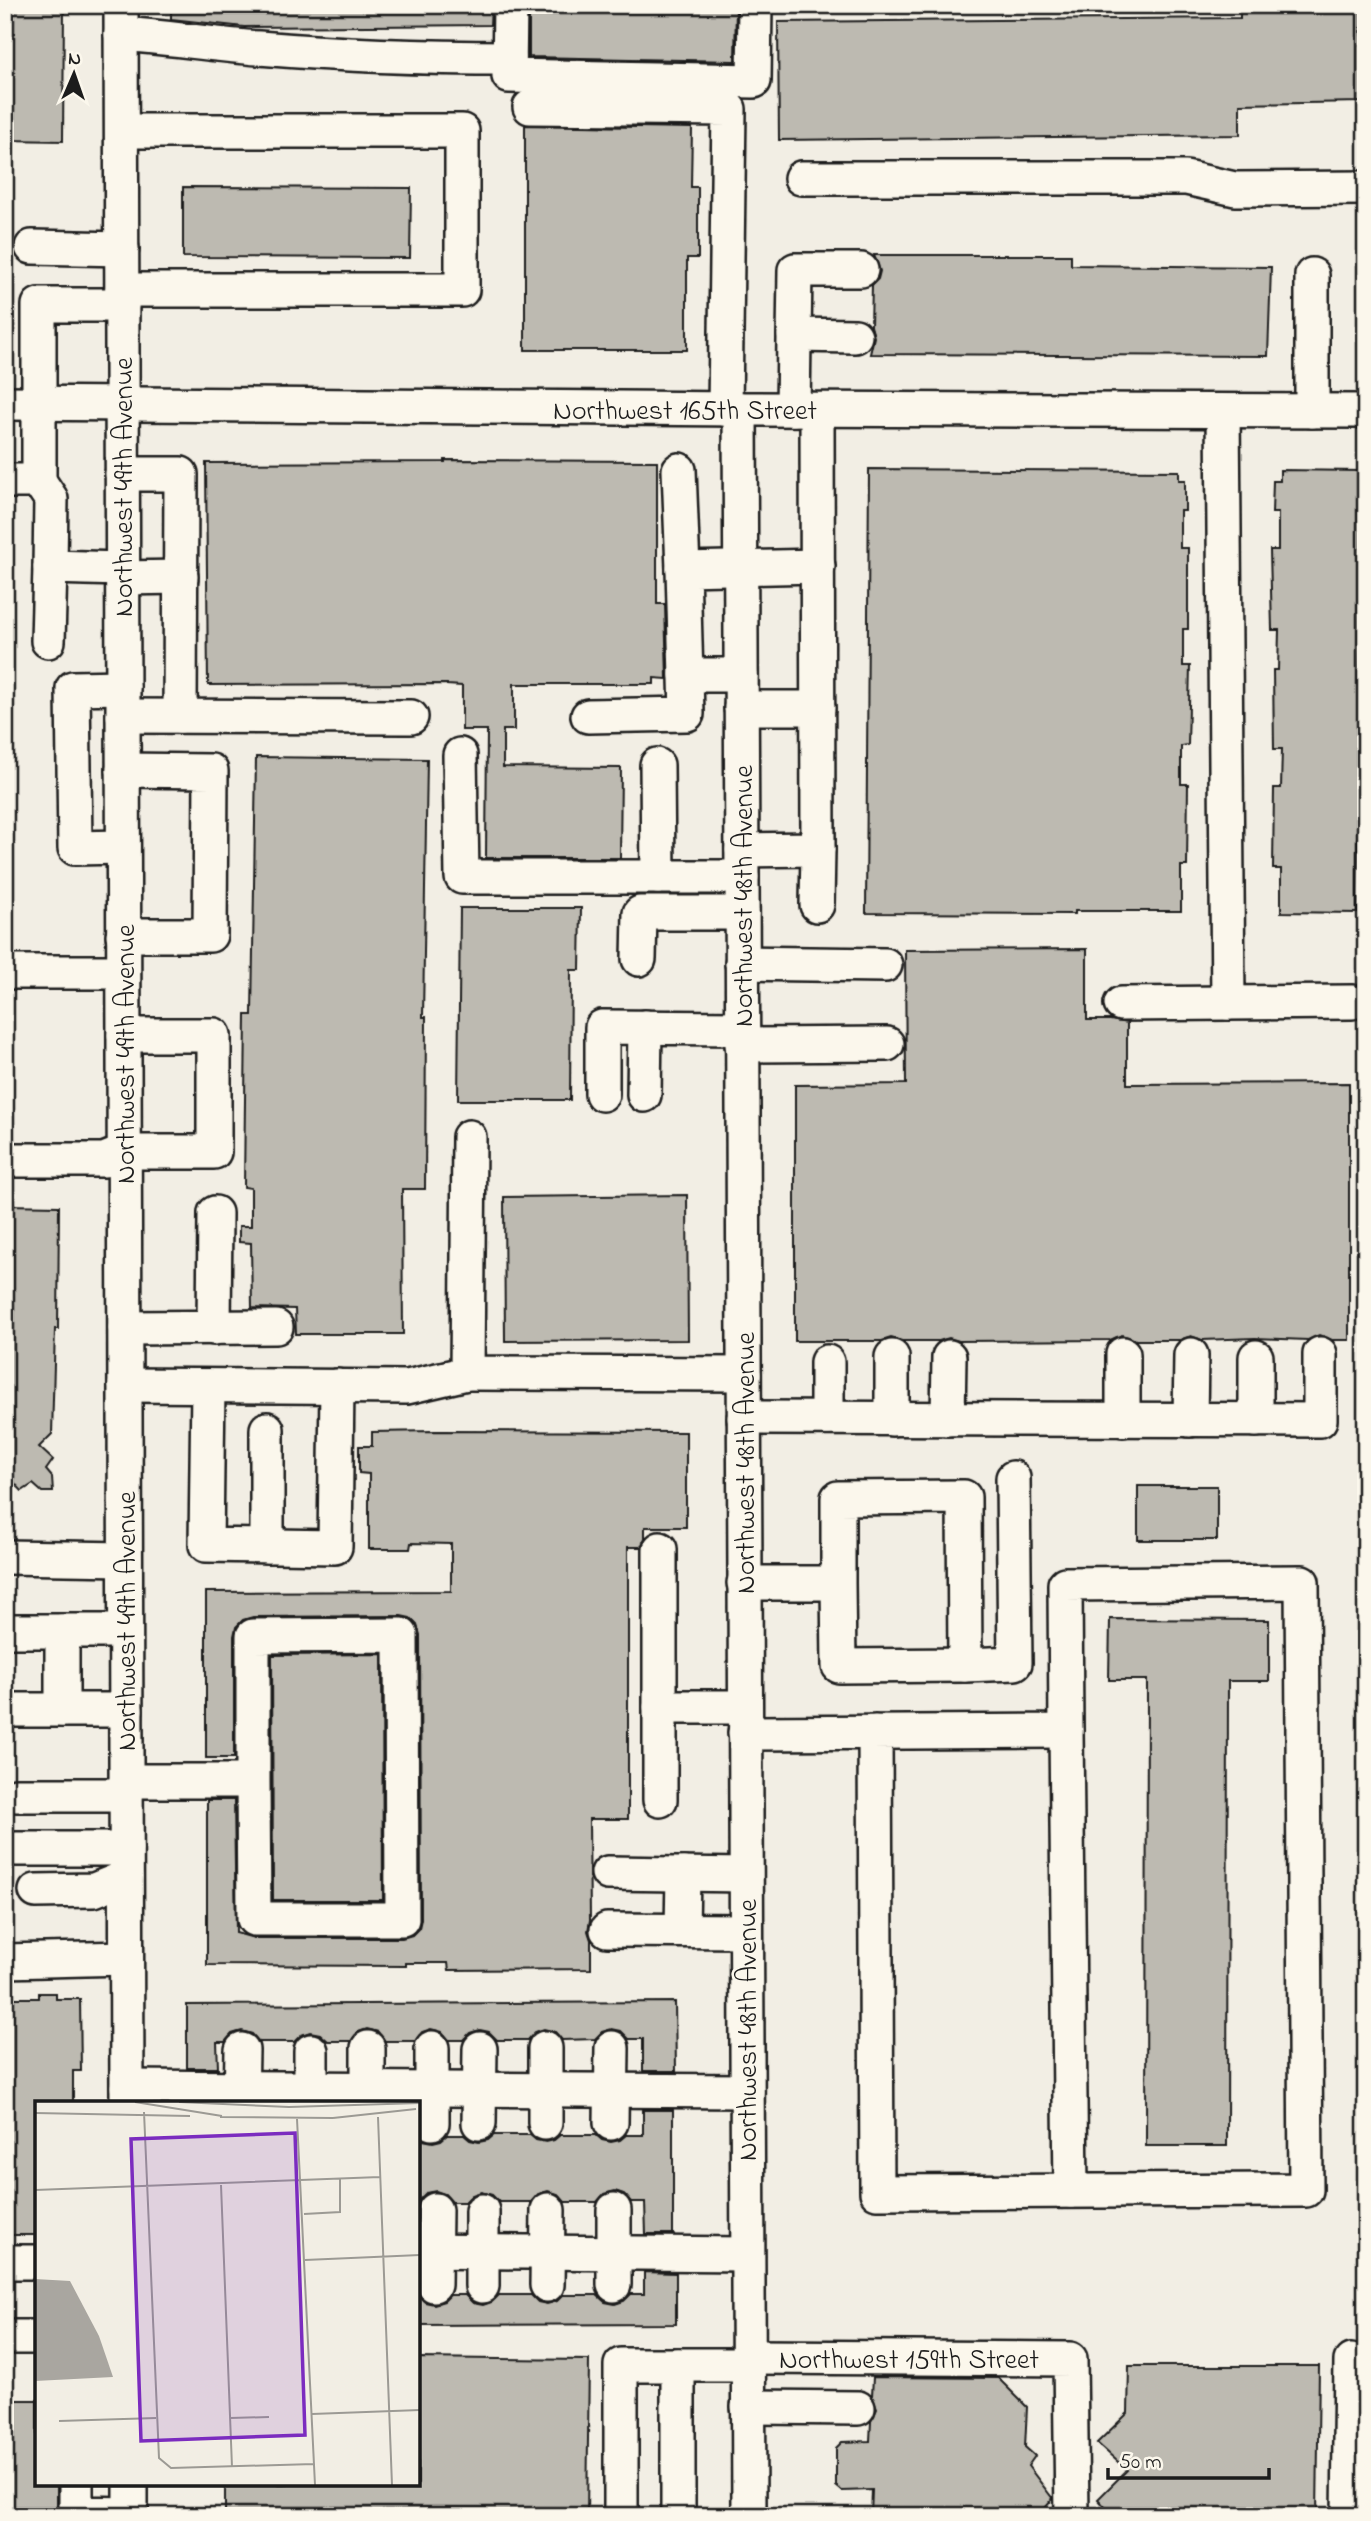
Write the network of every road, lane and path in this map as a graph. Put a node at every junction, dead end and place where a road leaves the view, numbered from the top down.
1 (510, 5) edge
2 (755, 5) edge
3 (121, 20) edge
4 (509, 58) junction
5 (530, 107) dead end
6 (122, 131) junction
7 (801, 178) dead end
8 (1366, 188) edge
9 (32, 247) dead end
10 (122, 249) junction
11 (861, 271) dead end
12 (1312, 275) dead end
13 (122, 297) junction
14 (794, 335) junction
15 (855, 336) dead end
16 (1366, 388) edge
17 (21, 403) edge
18 (122, 404) junction
19 (732, 409) junction
20 (805, 410) junction
21 (1223, 411) junction
22 (1322, 411) junction
23 (1366, 411) edge
24 (679, 470) dead end
25 (122, 474) junction
26 (5, 481) edge
27 (38, 481) junction
28 (818, 566) junction
29 (50, 567) junction
30 (741, 567) junction
31 (683, 569) junction
32 (122, 573) junction
33 (181, 578) junction
34 (48, 641) dead end
35 (686, 675) junction
36 (741, 675) junction
37 (123, 701) junction
38 (741, 708) junction
39 (818, 708) junction
40 (180, 716) junction
41 (588, 716) dead end
42 (411, 717) dead end
43 (460, 755) dead end
44 (657, 765) dead end
45 (123, 770) junction
46 (123, 848) junction
47 (818, 849) junction
48 (742, 863) junction
49 (658, 877) junction
50 (817, 905) dead end
51 (742, 913) junction
52 (123, 935) junction
53 (639, 960) dead end
54 (742, 963) junction
55 (885, 965) dead end
56 (14, 972) dead end
57 (123, 972) junction
58 (1352, 1002) dead end
59 (1228, 1003) junction
60 (1121, 1004) dead end
61 (645, 1027) junction
62 (124, 1035) junction
63 (742, 1037) junction
64 (887, 1044) dead end
65 (602, 1094) dead end
66 (644, 1095) dead end
67 (469, 1136) dead end
68 (124, 1152) junction
69 (5, 1160) edge
70 (215, 1213) dead end
71 (275, 1327) dead end
72 (124, 1328) junction
73 (214, 1328) junction
74 (1123, 1354) dead end
75 (1320, 1354) dead end
76 (1191, 1355) dead end
77 (892, 1357) dead end
78 (949, 1357) dead end
79 (1256, 1357) dead end
80 (827, 1362) dead end
81 (467, 1373) junction
82 (744, 1374) junction
83 (125, 1385) junction
84 (208, 1385) junction
85 (337, 1387) junction
86 (744, 1418) junction
87 (827, 1418) junction
88 (892, 1419) junction
89 (948, 1419) junction
90 (1123, 1420) junction
91 (1190, 1420) junction
92 (1256, 1420) junction
93 (267, 1429) dead end
94 (1013, 1478) dead end
95 (267, 1546) junction
96 (660, 1549) dead end
97 (5, 1557) edge
98 (125, 1559) junction
99 (744, 1583) junction
100 (838, 1583) junction
101 (5, 1631) edge
102 (62, 1631) junction
103 (125, 1631) junction
104 (965, 1665) junction
105 (660, 1707) junction
106 (5, 1710) edge
107 (62, 1710) junction
108 (126, 1710) junction
109 (745, 1720) junction
110 (1066, 1731) junction
111 (875, 1732) junction
112 (253, 1781) junction
113 (126, 1788) junction
114 (16, 1795) dead end
115 (660, 1800) dead end
116 (16, 1849) dead end
117 (126, 1863) junction
118 (608, 1873) dead end
119 (683, 1874) junction
120 (746, 1875) junction
121 (36, 1891) dead end
122 (607, 1930) dead end
123 (682, 1930) junction
124 (746, 1931) junction
125 (126, 1958) junction
126 (5, 1961) edge
127 (368, 2048) dead end
128 (432, 2048) dead end
129 (545, 2048) dead end
130 (612, 2048) dead end
131 (480, 2049) dead end
132 (242, 2050) dead end
133 (311, 2051) dead end
134 (432, 2089) junction
135 (480, 2089) junction
136 (545, 2090) junction
137 (611, 2090) junction
138 (747, 2091) junction
139 (127, 2095) edge
140 (241, 2095) edge
141 (311, 2095) edge
142 (368, 2096) edge
143 (432, 2123) dead end
144 (479, 2123) dead end
145 (545, 2123) dead end
146 (611, 2123) dead end
147 (1071, 2191) junction
148 (435, 2210) dead end
149 (548, 2210) dead end
150 (614, 2210) dead end
151 (482, 2211) dead end
152 (426, 2251) edge
153 (482, 2251) junction
154 (548, 2252) junction
155 (614, 2252) junction
156 (747, 2253) junction
157 (5, 2262) edge
158 (35, 2262) edge
159 (434, 2285) dead end
160 (547, 2285) dead end
161 (614, 2285) dead end
162 (482, 2286) dead end
163 (5, 2337) edge
164 (35, 2337) edge
165 (748, 2361) junction
166 (1351, 2361) dead end
167 (678, 2365) junction
168 (748, 2407) junction
169 (858, 2408) dead end
170 (76, 2486) edge
171 (131, 2505) edge
172 (621, 2516) edge
173 (678, 2516) edge
174 (749, 2516) edge
175 (1072, 2516) edge
176 (1349, 2516) edge

1 - 4 street
2 - 4 street
3 - 4 street
3 - 6 street, Northwest 49th Avenue
5 - 19 street, Northwest 48th Avenue
6 - 10 street, Northwest 49th Avenue
6 - 13 street
7 - 8 street
9 - 10 street
10 - 13 street, Northwest 49th Avenue
11 - 14 street
12 - 22 street
13 - 17 street
13 - 18 street, Northwest 49th Avenue
14 - 15 street
14 - 20 street
16 - 22 street
17 - 18 street, Northwest 165th Street
17 - 27 street
18 - 19 street, Northwest 165th Street
18 - 25 street, Northwest 49th Avenue
19 - 20 street, Northwest 165th Street
19 - 30 street, Northwest 48th Avenue
20 - 21 street, Northwest 165th Street
20 - 28 street
21 - 22 street, Northwest 165th Street
21 - 59 street
22 - 23 street, Northwest 165th Street
24 - 31 street
25 - 32 street, Northwest 49th Avenue
25 - 33 street
26 - 27 street
27 - 29 street
28 - 30 street
28 - 39 street
29 - 32 street
29 - 34 street
30 - 31 street
30 - 36 street, Northwest 48th Avenue
31 - 35 street
32 - 33 street
32 - 37 street, Northwest 49th Avenue
33 - 40 street
35 - 36 street
35 - 41 street
36 - 38 street, Northwest 48th Avenue
37 - 40 street
37 - 45 street, Northwest 49th Avenue
37 - 46 street
38 - 39 street
38 - 48 street, Northwest 48th Avenue
39 - 47 street
40 - 42 street
43 - 49 street
44 - 49 street
45 - 46 street, Northwest 49th Avenue
45 - 52 street
46 - 52 street, Northwest 49th Avenue
47 - 48 street
47 - 50 street
48 - 49 street
48 - 51 street, Northwest 48th Avenue
51 - 53 street
51 - 54 street, Northwest 48th Avenue
52 - 57 street, Northwest 49th Avenue
54 - 55 street
54 - 63 street, Northwest 48th Avenue
56 - 57 street
57 - 62 street, Northwest 49th Avenue
58 - 59 street
59 - 60 street
61 - 63 street
61 - 65 street
61 - 66 street
62 - 68 street, Northwest 49th Avenue
62 - 68 street
63 - 64 street
63 - 82 street, Northwest 48th Avenue
67 - 81 street
68 - 69 street
68 - 72 street, Northwest 49th Avenue
70 - 73 street
71 - 73 street
72 - 73 street
72 - 83 street, Northwest 49th Avenue
74 - 90 street
75 - 92 street
76 - 91 street
77 - 88 street
78 - 89 street
79 - 92 street
80 - 87 street
81 - 82 street
81 - 85 street
82 - 86 street, Northwest 48th Avenue
83 - 84 street
83 - 98 street, Northwest 49th Avenue
84 - 85 street
84 - 95 street
85 - 95 street
86 - 87 street
86 - 99 street, Northwest 48th Avenue
87 - 88 street
88 - 89 street
89 - 90 street
90 - 91 street
91 - 92 street
93 - 95 street
94 - 104 street
96 - 105 street
97 - 98 street
98 - 103 street, Northwest 49th Avenue
99 - 100 street
99 - 109 street, Northwest 48th Avenue
100 - 104 street
100 - 104 street
101 - 102 street
102 - 103 street
102 - 107 street
103 - 108 street, Northwest 49th Avenue
105 - 109 street
105 - 115 street
106 - 107 street
107 - 108 street
108 - 113 street, Northwest 49th Avenue
109 - 111 street
109 - 120 street, Northwest 48th Avenue
110 - 111 street
110 - 147 street
110 - 147 street
111 - 147 street
112 - 112 street
112 - 113 street
113 - 114 street
113 - 117 street, Northwest 49th Avenue
116 - 117 street
117 - 121 street
117 - 125 street, Northwest 49th Avenue
118 - 119 street
119 - 120 street
119 - 123 street
120 - 124 street, Northwest 48th Avenue
122 - 123 street
123 - 124 street
124 - 138 street, Northwest 48th Avenue
125 - 126 street
125 - 139 street, Northwest 49th Avenue
127 - 142 street
128 - 134 street
129 - 136 street
130 - 137 street
131 - 135 street
132 - 140 street
133 - 141 street
134 - 135 street
134 - 142 street
134 - 143 street
135 - 136 street
135 - 144 street
136 - 137 street
136 - 145 street
137 - 138 street
137 - 146 street
138 - 156 street, Northwest 48th Avenue
139 - 140 street
140 - 141 street
141 - 142 street
148 - 152 street
149 - 154 street
150 - 155 street
151 - 153 street
152 - 153 street
152 - 159 street
153 - 154 street
153 - 162 street
154 - 155 street
154 - 160 street
155 - 156 street
155 - 161 street
156 - 165 street, Northwest 48th Avenue
157 - 158 street
163 - 164 street
165 - 167 street, Northwest 159th Street
165 - 168 street, Northwest 48th Avenue
165 - 175 street, Northwest 159th Street
166 - 176 street
167 - 172 street, Northwest 159th Street
167 - 173 street
168 - 169 street
168 - 174 street, Northwest 48th Avenue
170 - 171 street

